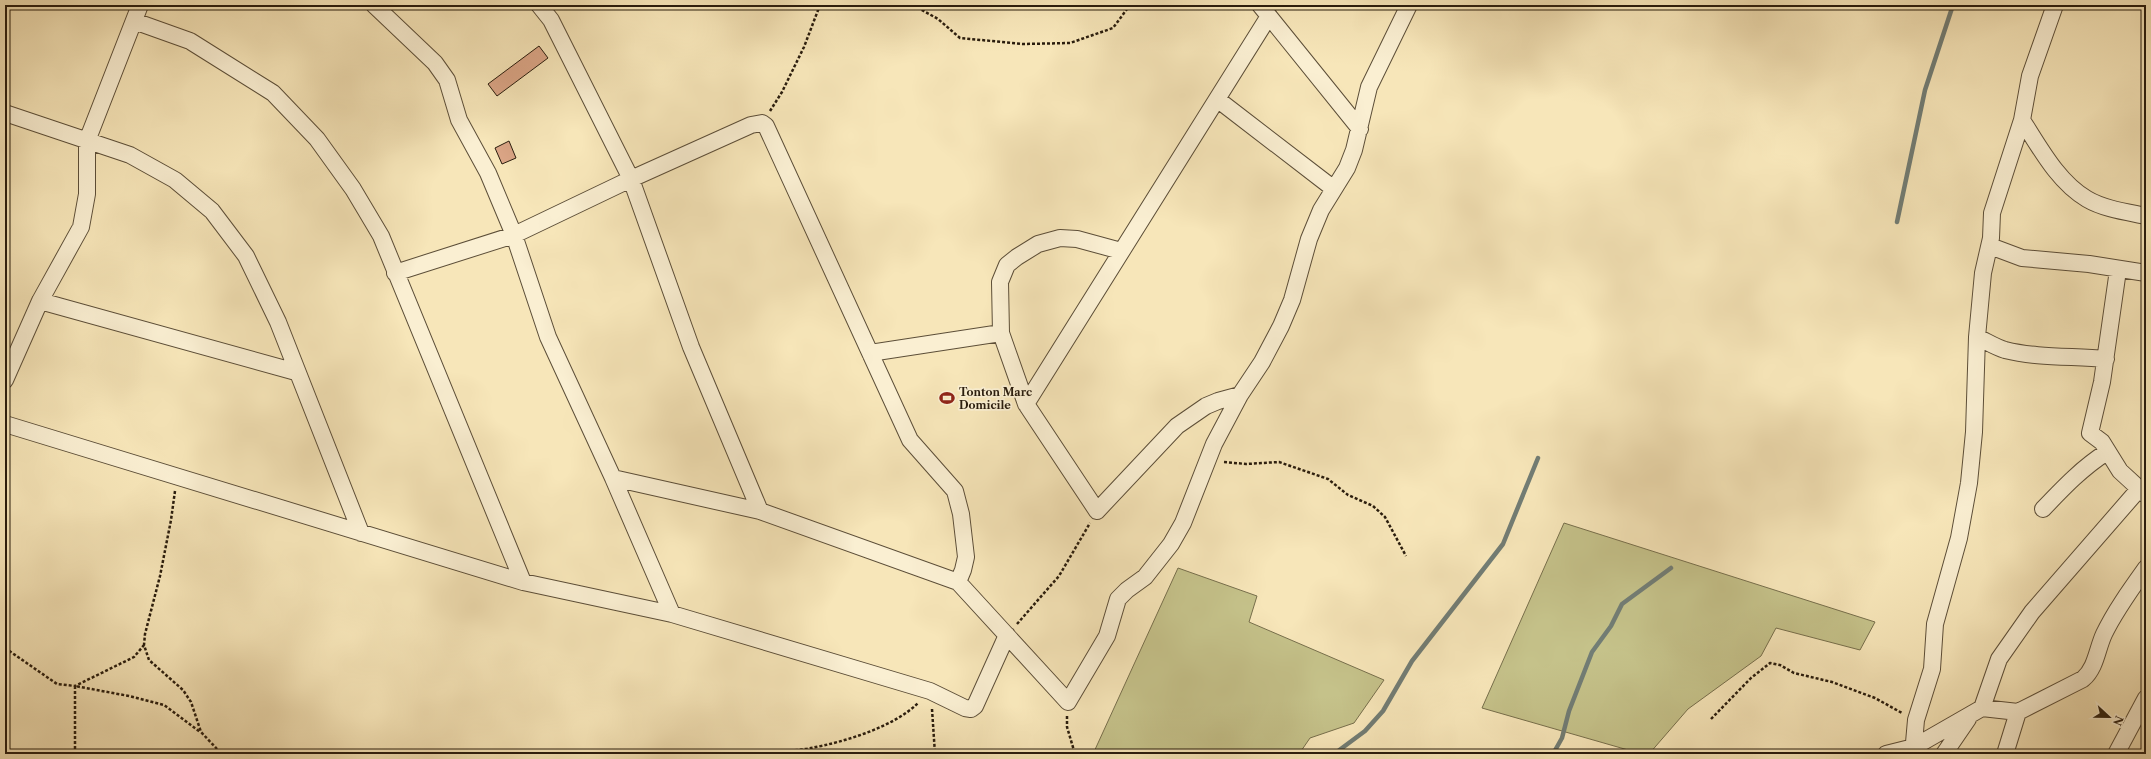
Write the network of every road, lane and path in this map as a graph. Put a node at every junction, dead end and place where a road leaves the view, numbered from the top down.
1 (140, 5) edge
2 (374, 5) edge
3 (540, 5) edge
4 (820, 5) edge
5 (913, 5) edge
6 (1130, 5) edge
7 (1409, 5) edge
8 (2055, 5) edge
9 (1264, 10) edge
10 (134, 21) junction
11 (1217, 99) junction
12 (5, 113) edge
13 (2022, 120) junction
14 (762, 123) junction
15 (1360, 129) junction
16 (88, 141) junction
17 (631, 179) junction
18 (1334, 189) junction
19 (2146, 216) edge
20 (514, 235) junction
21 (1990, 246) junction
22 (1121, 251) junction
23 (2118, 270) junction
24 (394, 273) junction
25 (2146, 273) edge
26 (40, 301) junction
27 (1001, 333) junction
28 (1977, 337) junction
29 (870, 353) junction
30 (2106, 359) junction
31 (296, 372) junction
32 (5, 380) edge
33 (1240, 396) junction
34 (1026, 404) junction
35 (5, 424) edge
36 (2108, 452) junction
37 (1208, 461) junction
38 (177, 476) junction
39 (613, 478) junction
40 (2143, 492) edge
41 (2043, 509) dead end
42 (760, 511) junction
43 (1097, 511) junction
44 (361, 533) junction
45 (1406, 556) dead end
46 (2146, 568) edge
47 (523, 582) junction
48 (958, 582) junction
49 (672, 614) junction
50 (1007, 635) junction
51 (144, 645) junction
52 (5, 648) edge
53 (75, 686) junction
54 (930, 691) junction
55 (2146, 698) edge
56 (1068, 702) junction
57 (1977, 711) junction
58 (2018, 712) junction
59 (1711, 719) dead end
60 (1916, 720) junction
61 (201, 732) junction
62 (1914, 750) edge
63 (75, 754) edge
64 (224, 754) edge
65 (750, 754) edge
66 (935, 754) edge
67 (1075, 754) edge
68 (1886, 754) edge
69 (1944, 754) edge
70 (2005, 754) edge
71 (2116, 754) edge

1 - 10 street
2 - 20 street
3 - 17 street
4 - 14 path
5 - 6 path
7 - 15 street
8 - 13 street
9 - 11 street
9 - 15 street
10 - 16 street
10 - 24 street
11 - 18 street
11 - 22 street
12 - 16 street
13 - 19 street
13 - 21 street
14 - 17 street
14 - 29 street
15 - 18 street
16 - 26 street
16 - 31 street
17 - 20 street
17 - 42 street
18 - 33 street
20 - 24 street
20 - 39 street
21 - 23 street
21 - 28 street
22 - 27 street
22 - 34 street
23 - 25 street
23 - 30 street
24 - 47 street
26 - 31 street
26 - 32 street
27 - 29 street
27 - 34 street
28 - 30 street
28 - 60 street
29 - 48 street
30 - 36 street
31 - 44 street
33 - 37 street
33 - 43 street
34 - 43 street
35 - 38 street
36 - 40 street
36 - 41 street
37 - 45 path
37 - 56 street
38 - 44 street
38 - 51 path
39 - 42 street
39 - 49 street
40 - 57 street
42 - 48 street
43 - 50 path
44 - 47 street
46 - 58 street
47 - 49 street
48 - 50 street
49 - 54 street
50 - 54 street
50 - 56 street
51 - 53 path
51 - 61 path
52 - 53 path
53 - 61 path
53 - 63 path
54 - 65 path
54 - 66 path
55 - 71 street
56 - 67 path
57 - 58 street
57 - 62 street
57 - 69 street
58 - 70 street
59 - 60 path
60 - 62 street
61 - 64 path
62 - 68 street

